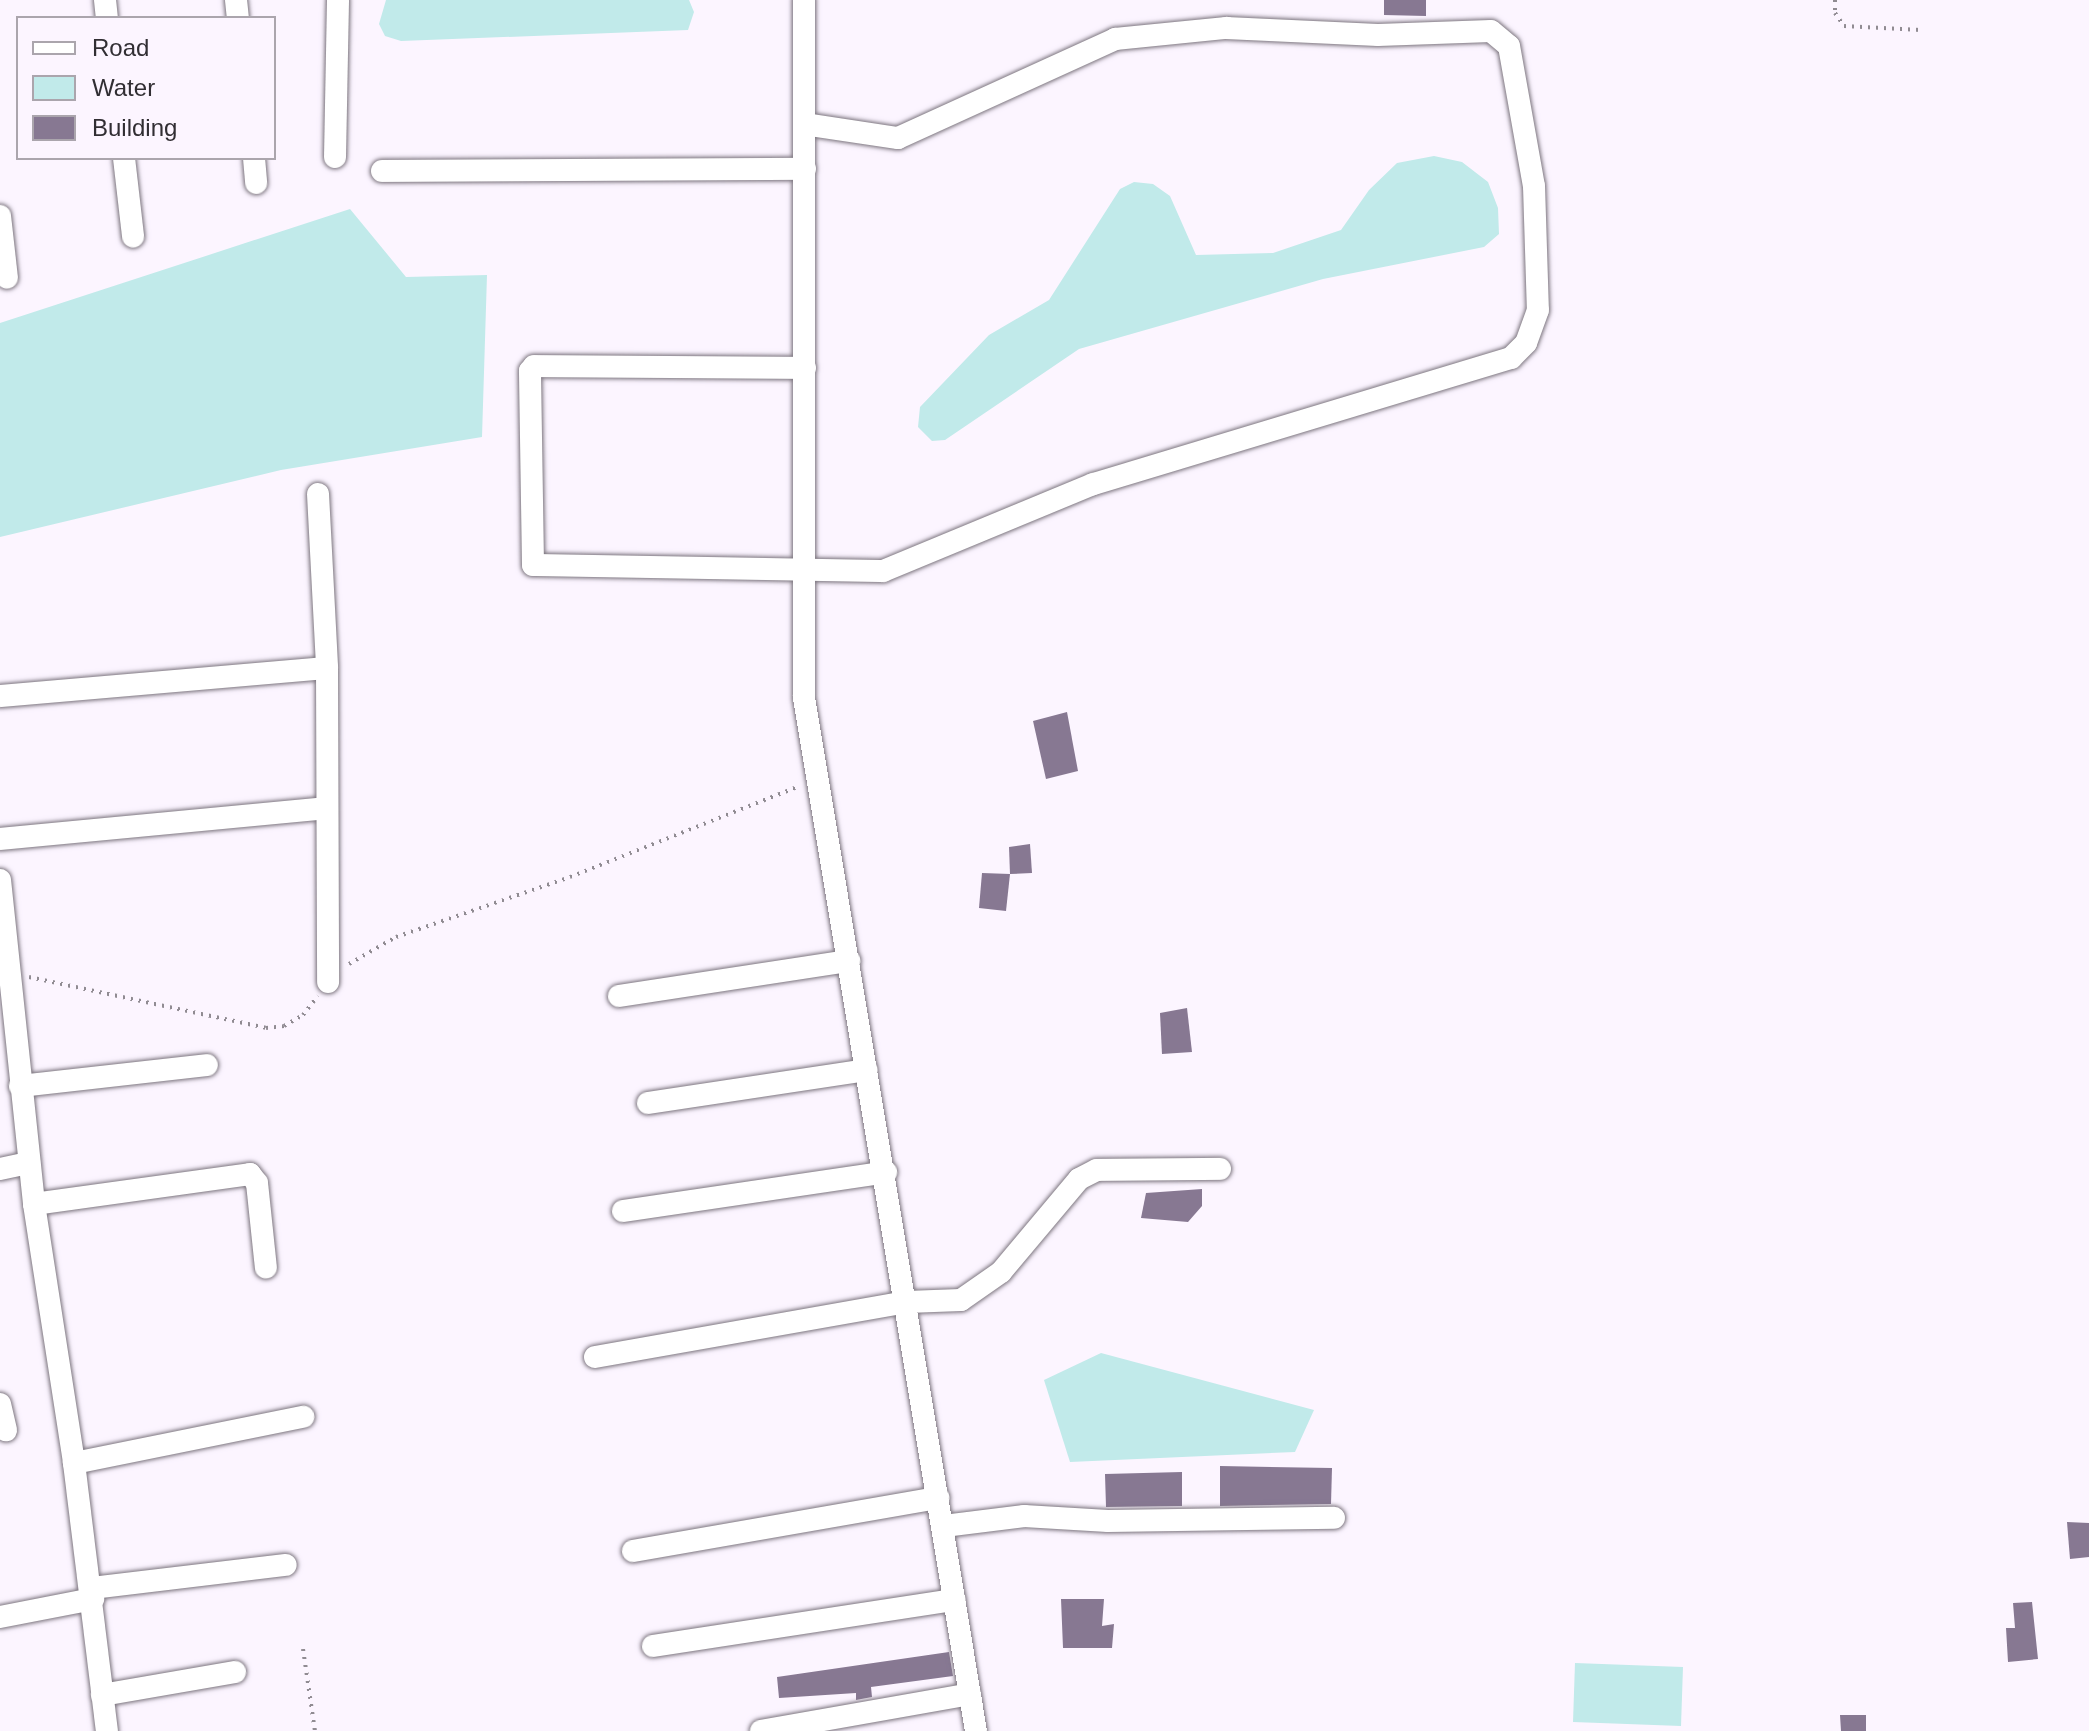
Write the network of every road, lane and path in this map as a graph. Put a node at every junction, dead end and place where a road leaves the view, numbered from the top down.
1 (338, 0) edge
2 (804, 0) edge
3 (1835, 0) edge
4 (1921, 30) dead end
5 (804, 124) junction
6 (335, 157) dead end
7 (124, 160) edge
8 (254, 160) edge
9 (805, 169) junction
10 (382, 171) dead end
11 (256, 183) dead end
12 (0, 216) edge
13 (133, 236) dead end
14 (7, 278) dead end
15 (805, 368) junction
16 (318, 494) dead end
17 (805, 571) junction
18 (327, 668) junction
19 (0, 696) edge
20 (818, 779) junction
21 (325, 808) junction
22 (0, 839) edge
23 (0, 882) edge
24 (849, 961) junction
25 (7, 972) junction
26 (328, 982) junction
27 (619, 996) dead end
28 (207, 1065) dead end
29 (867, 1070) junction
30 (20, 1086) junction
31 (648, 1103) dead end
32 (29, 1163) junction
33 (0, 1169) edge
34 (1220, 1169) dead end
35 (886, 1172) junction
36 (34, 1204) junction
37 (623, 1211) dead end
38 (266, 1268) dead end
39 (907, 1302) junction
40 (595, 1357) dead end
41 (0, 1404) edge
42 (303, 1417) dead end
43 (6, 1430) dead end
44 (74, 1463) junction
45 (938, 1498) junction
46 (1334, 1518) dead end
47 (944, 1526) junction
48 (633, 1551) dead end
49 (286, 1565) dead end
50 (92, 1593) junction
51 (955, 1600) junction
52 (0, 1617) edge
53 (653, 1646) dead end
54 (303, 1649) dead end
55 (235, 1672) dead end
56 (970, 1694) junction
57 (102, 1695) junction
58 (107, 1731) edge
59 (315, 1731) edge
60 (761, 1731) edge
61 (976, 1731) edge

1 - 6 street
2 - 5 street
3 - 4 path
5 - 9 street
5 - 17 street
7 - 13 street
8 - 11 street
9 - 10 street
9 - 15 street
12 - 14 street
15 - 17 street
15 - 17 street
16 - 18 street
17 - 20 street
18 - 19 street
18 - 21 street
20 - 24 street
20 - 26 path
21 - 22 street
21 - 26 street
23 - 25 street
24 - 27 street
24 - 29 street
25 - 26 path
25 - 30 street
28 - 30 street
29 - 31 street
29 - 35 street
30 - 32 street
32 - 33 street
32 - 36 street
34 - 39 street
35 - 37 street
35 - 39 street
36 - 38 street
36 - 44 street
39 - 40 street
39 - 45 street
41 - 43 street
42 - 44 street
44 - 50 street
45 - 47 street
45 - 48 street
46 - 47 street
47 - 51 street
49 - 50 street
50 - 52 street
50 - 57 street
51 - 53 street
51 - 56 street
54 - 59 path
55 - 57 street
56 - 60 street
56 - 61 street
57 - 58 street

